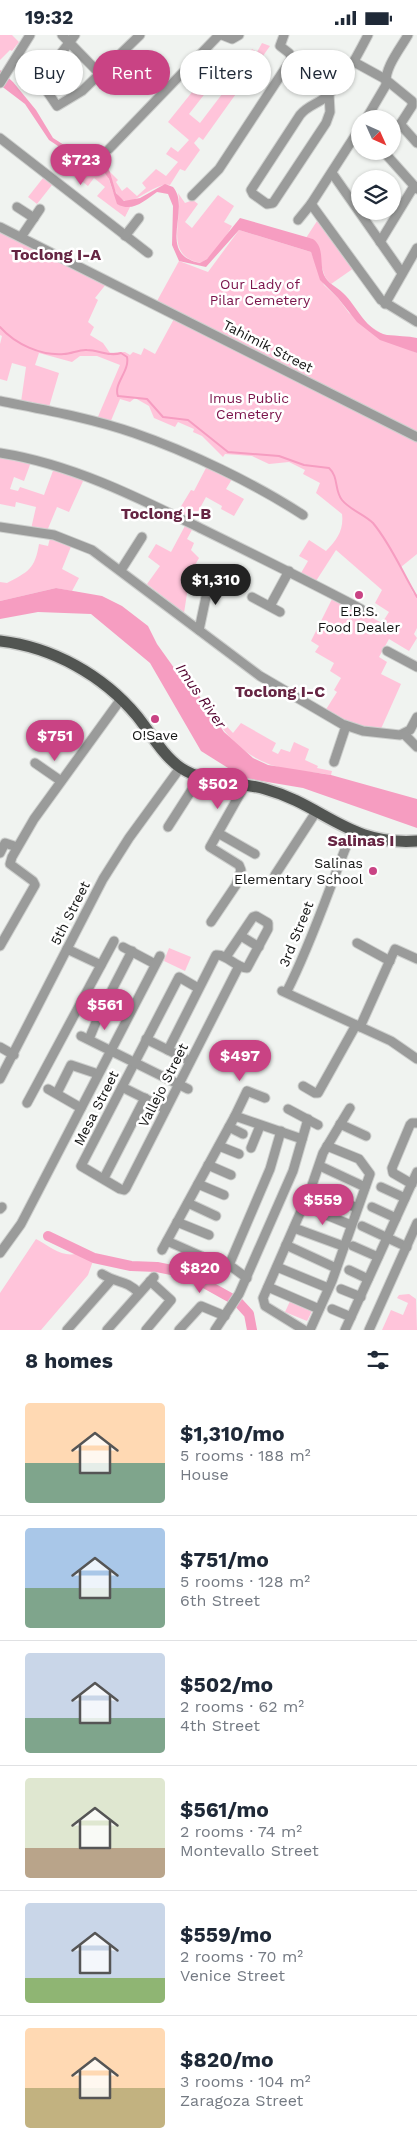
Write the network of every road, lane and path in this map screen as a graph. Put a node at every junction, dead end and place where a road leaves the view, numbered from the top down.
1 (30, 35) edge
2 (140, 35) edge
3 (238, 35) edge
4 (284, 35) edge
5 (368, 35) edge
6 (408, 35) edge
7 (69, 37) edge
8 (125, 50) edge
9 (355, 60) edge
10 (355, 63) edge
11 (93, 66) edge
12 (385, 79) junction
13 (93, 81) edge
14 (0, 83) edge
15 (329, 93) joint
16 (371, 110) edge
17 (401, 122) edge
18 (401, 125) edge
19 (0, 138) edge
20 (351, 142) edge
21 (417, 143) edge
22 (109, 149) dead end
23 (391, 160) edge
24 (332, 173) junction
25 (416, 188) edge
26 (192, 197) dead end
27 (312, 204) junction
28 (17, 207) dead end
29 (40, 209) dead end
30 (34, 218) junction
31 (139, 218) dead end
32 (298, 220) dead end
33 (0, 227) edge
34 (125, 236) junction
35 (21, 237) junction
36 (380, 242) junction
37 (417, 247) edge
38 (148, 253) dead end
39 (402, 273) junction
40 (385, 304) junction
41 (417, 321) edge
42 (0, 401) edge
43 (417, 437) edge
44 (0, 453) edge
45 (303, 515) dead end
46 (0, 527) edge
47 (142, 537) dead end
48 (121, 570) junction
49 (289, 571) junction
50 (210, 578) dead end
51 (252, 597) dead end
52 (270, 606) junction
53 (361, 609) dead end
54 (280, 612) dead end
55 (199, 630) junction
56 (0, 641) edge
57 (388, 651) dead end
58 (417, 667) edge
59 (121, 699) junction
60 (417, 717) edge
61 (346, 725) junction
62 (405, 735) junction
63 (417, 747) edge
64 (334, 762) dead end
65 (35, 763) dead end
66 (180, 768) junction
67 (200, 777) junction
68 (61, 781) junction
69 (245, 785) junction
70 (316, 813) junction
71 (168, 827) dead end
72 (352, 831) junction
73 (218, 833) junction
74 (3, 841) edge
75 (417, 841) edge
76 (17, 847) junction
77 (0, 853) edge
78 (255, 854) dead end
79 (275, 875) dead end
80 (211, 923) dead end
81 (241, 936) junction
82 (114, 941) dead end
83 (357, 943) dead end
84 (0, 946) edge
85 (123, 947) dead end
86 (259, 947) junction
87 (67, 949) junction
88 (132, 951) junction
89 (226, 957) junction
90 (417, 959) edge
91 (390, 961) junction
92 (101, 965) junction
93 (239, 966) junction
94 (198, 988) junction
95 (358, 1026) junction
96 (146, 1039) junction
97 (0, 1047) edge
98 (110, 1050) junction
99 (168, 1050) junction
100 (14, 1055) junction
101 (417, 1059) edge
102 (190, 1061) junction
103 (135, 1062) junction
104 (98, 1074) junction
105 (0, 1079) edge
106 (178, 1085) junction
107 (303, 1086) dead end
108 (122, 1087) junction
109 (188, 1089) dead end
110 (145, 1098) junction
111 (265, 1098) dead end
112 (27, 1103) dead end
113 (350, 1107) dead end
114 (80, 1108) junction
115 (166, 1109) junction
116 (288, 1109) dead end
117 (235, 1116) junction
118 (308, 1119) junction
119 (417, 1123) edge
120 (340, 1124) junction
121 (318, 1125) dead end
122 (260, 1126) junction
123 (229, 1127) junction
124 (281, 1131) junction
125 (243, 1134) dead end
126 (366, 1136) dead end
127 (302, 1139) junction
128 (219, 1146) junction
129 (327, 1146) junction
130 (251, 1148) dead end
131 (239, 1154) dead end
132 (208, 1165) junction
133 (320, 1166) junction
134 (417, 1172) edge
135 (231, 1175) dead end
136 (104, 1178) junction
137 (198, 1184) junction
138 (412, 1184) junction
139 (365, 1187) junction
140 (381, 1187) dead end
141 (311, 1188) junction
142 (224, 1195) dead end
143 (405, 1198) junction
144 (188, 1203) junction
145 (304, 1206) junction
146 (372, 1207) dead end
147 (357, 1208) junction
148 (216, 1215) dead end
149 (396, 1218) junction
150 (178, 1222) junction
151 (417, 1223) edge
152 (351, 1225) junction
153 (362, 1226) dead end
154 (294, 1228) junction
155 (209, 1235) dead end
156 (387, 1237) junction
157 (167, 1241) junction
158 (286, 1245) junction
159 (343, 1246) junction
160 (2, 1247) edge
161 (353, 1247) dead end
162 (406, 1247) junction
163 (162, 1250) dead end
164 (201, 1256) dead end
165 (378, 1257) junction
166 (277, 1267) junction
167 (336, 1268) junction
168 (349, 1270) dead end
169 (102, 1274) dead end
170 (247, 1277) junction
171 (368, 1279) junction
172 (111, 1280) junction
173 (268, 1287) junction
174 (328, 1288) junction
175 (341, 1289) dead end
176 (139, 1293) junction
177 (361, 1297) junction
178 (319, 1309) junction
179 (332, 1309) dead end
180 (225, 1316) junction
181 (351, 1317) junction
182 (185, 1328) edge
183 (67, 1330) edge
184 (107, 1330) edge
185 (146, 1330) edge
186 (215, 1330) edge
187 (304, 1330) edge
188 (310, 1330) edge
189 (345, 1330) edge
190 (369, 1330) edge

1 - 14 street
2 - 8 street
3 - 22 street
4 - 26 street
5 - 9 street
6 - 12 street
7 - 11 street
7 - 13 street
10 - 12 street
12 - 16 street
12 - 17 street
15 - 15 street
18 - 21 street
19 - 34 street
20 - 24 street
23 - 25 street
24 - 27 street
24 - 36 street
25 - 36 street
27 - 32 street
27 - 40 street
28 - 30 street
29 - 30 street
30 - 35 street
31 - 34 street
33 - 35 street, Tahimik Street
34 - 38 street
35 - 43 street, Tahimik Street
36 - 39 street
37 - 39 street
39 - 40 street
40 - 41 street
42 - 45 street
44 - 49 street
46 - 48 street
47 - 48 street
48 - 55 street
49 - 52 street
49 - 53 street
50 - 55 street
51 - 52 street
52 - 54 street
55 - 61 street
56 - 59 main road
57 - 58 street
59 - 66 main road
59 - 68 street
60 - 62 street
61 - 62 street
61 - 64 street
62 - 63 street
65 - 68 street
66 - 67 main road
66 - 87 street, 5th Street
67 - 69 main road
67 - 71 street
68 - 76 street
69 - 70 main road
69 - 73 street
70 - 72 main road
70 - 79 street
72 - 75 main road
72 - 95 street, 3rd Street
73 - 78 street
73 - 80 street
74 - 76 street
74 - 77 street
76 - 84 street
81 - 86 street
81 - 86 street
81 - 89 street
82 - 92 street
83 - 91 street
85 - 88 street
86 - 93 street
87 - 92 street
87 - 100 street, 5th Street
88 - 98 street
88 - 98 street
89 - 93 street
89 - 94 street
90 - 91 street
91 - 95 street
92 - 112 street
93 - 102 street, Vallejo Street
94 - 96 street, Mesa Street
94 - 99 street
95 - 101 street
95 - 107 street
96 - 99 street
96 - 103 street, Mesa Street
97 - 100 street
98 - 103 street
98 - 104 street
99 - 102 street
100 - 105 street, 5th Street
102 - 106 street, Vallejo Street
103 - 106 street
103 - 108 street, Mesa Street
104 - 114 street
104 - 114 street
106 - 109 street
106 - 115 street, Vallejo Street
108 - 110 street
108 - 136 street, Mesa Street
110 - 115 street
110 - 136 street
111 - 117 street
113 - 120 street
114 - 160 street
115 - 136 street, Vallejo Street
116 - 118 street
117 - 122 street
117 - 123 street
118 - 121 street
118 - 127 street
119 - 138 street
120 - 126 street
120 - 129 street
122 - 124 street
122 - 130 street
123 - 125 street
123 - 128 street
124 - 127 street
124 - 170 street
127 - 170 street
128 - 131 street
128 - 132 street
129 - 133 street
129 - 139 street
132 - 135 street
132 - 137 street
133 - 139 street
133 - 141 street
134 - 138 street
137 - 142 street
137 - 144 street
138 - 143 street
139 - 147 street
140 - 143 street
141 - 145 street
141 - 147 street
143 - 149 street
144 - 148 street
144 - 150 street
145 - 152 street
145 - 154 street
146 - 149 street
147 - 152 street
149 - 156 street
150 - 155 street
150 - 157 street
151 - 162 street
152 - 159 street
153 - 156 street
154 - 158 street
154 - 159 street
156 - 162 street
156 - 165 street
157 - 163 street
157 - 164 street
158 - 166 street
158 - 167 street
159 - 167 street
161 - 165 street
162 - 190 street
165 - 171 street
166 - 173 street
166 - 174 street
167 - 174 street
168 - 171 street
169 - 172 street
170 - 180 street
171 - 177 street
172 - 176 street
172 - 183 street
173 - 178 street
173 - 187 street
174 - 178 street
175 - 177 street
176 - 184 street
176 - 185 street
177 - 181 street
178 - 188 street
179 - 181 street
180 - 182 street
180 - 186 street
181 - 189 street

